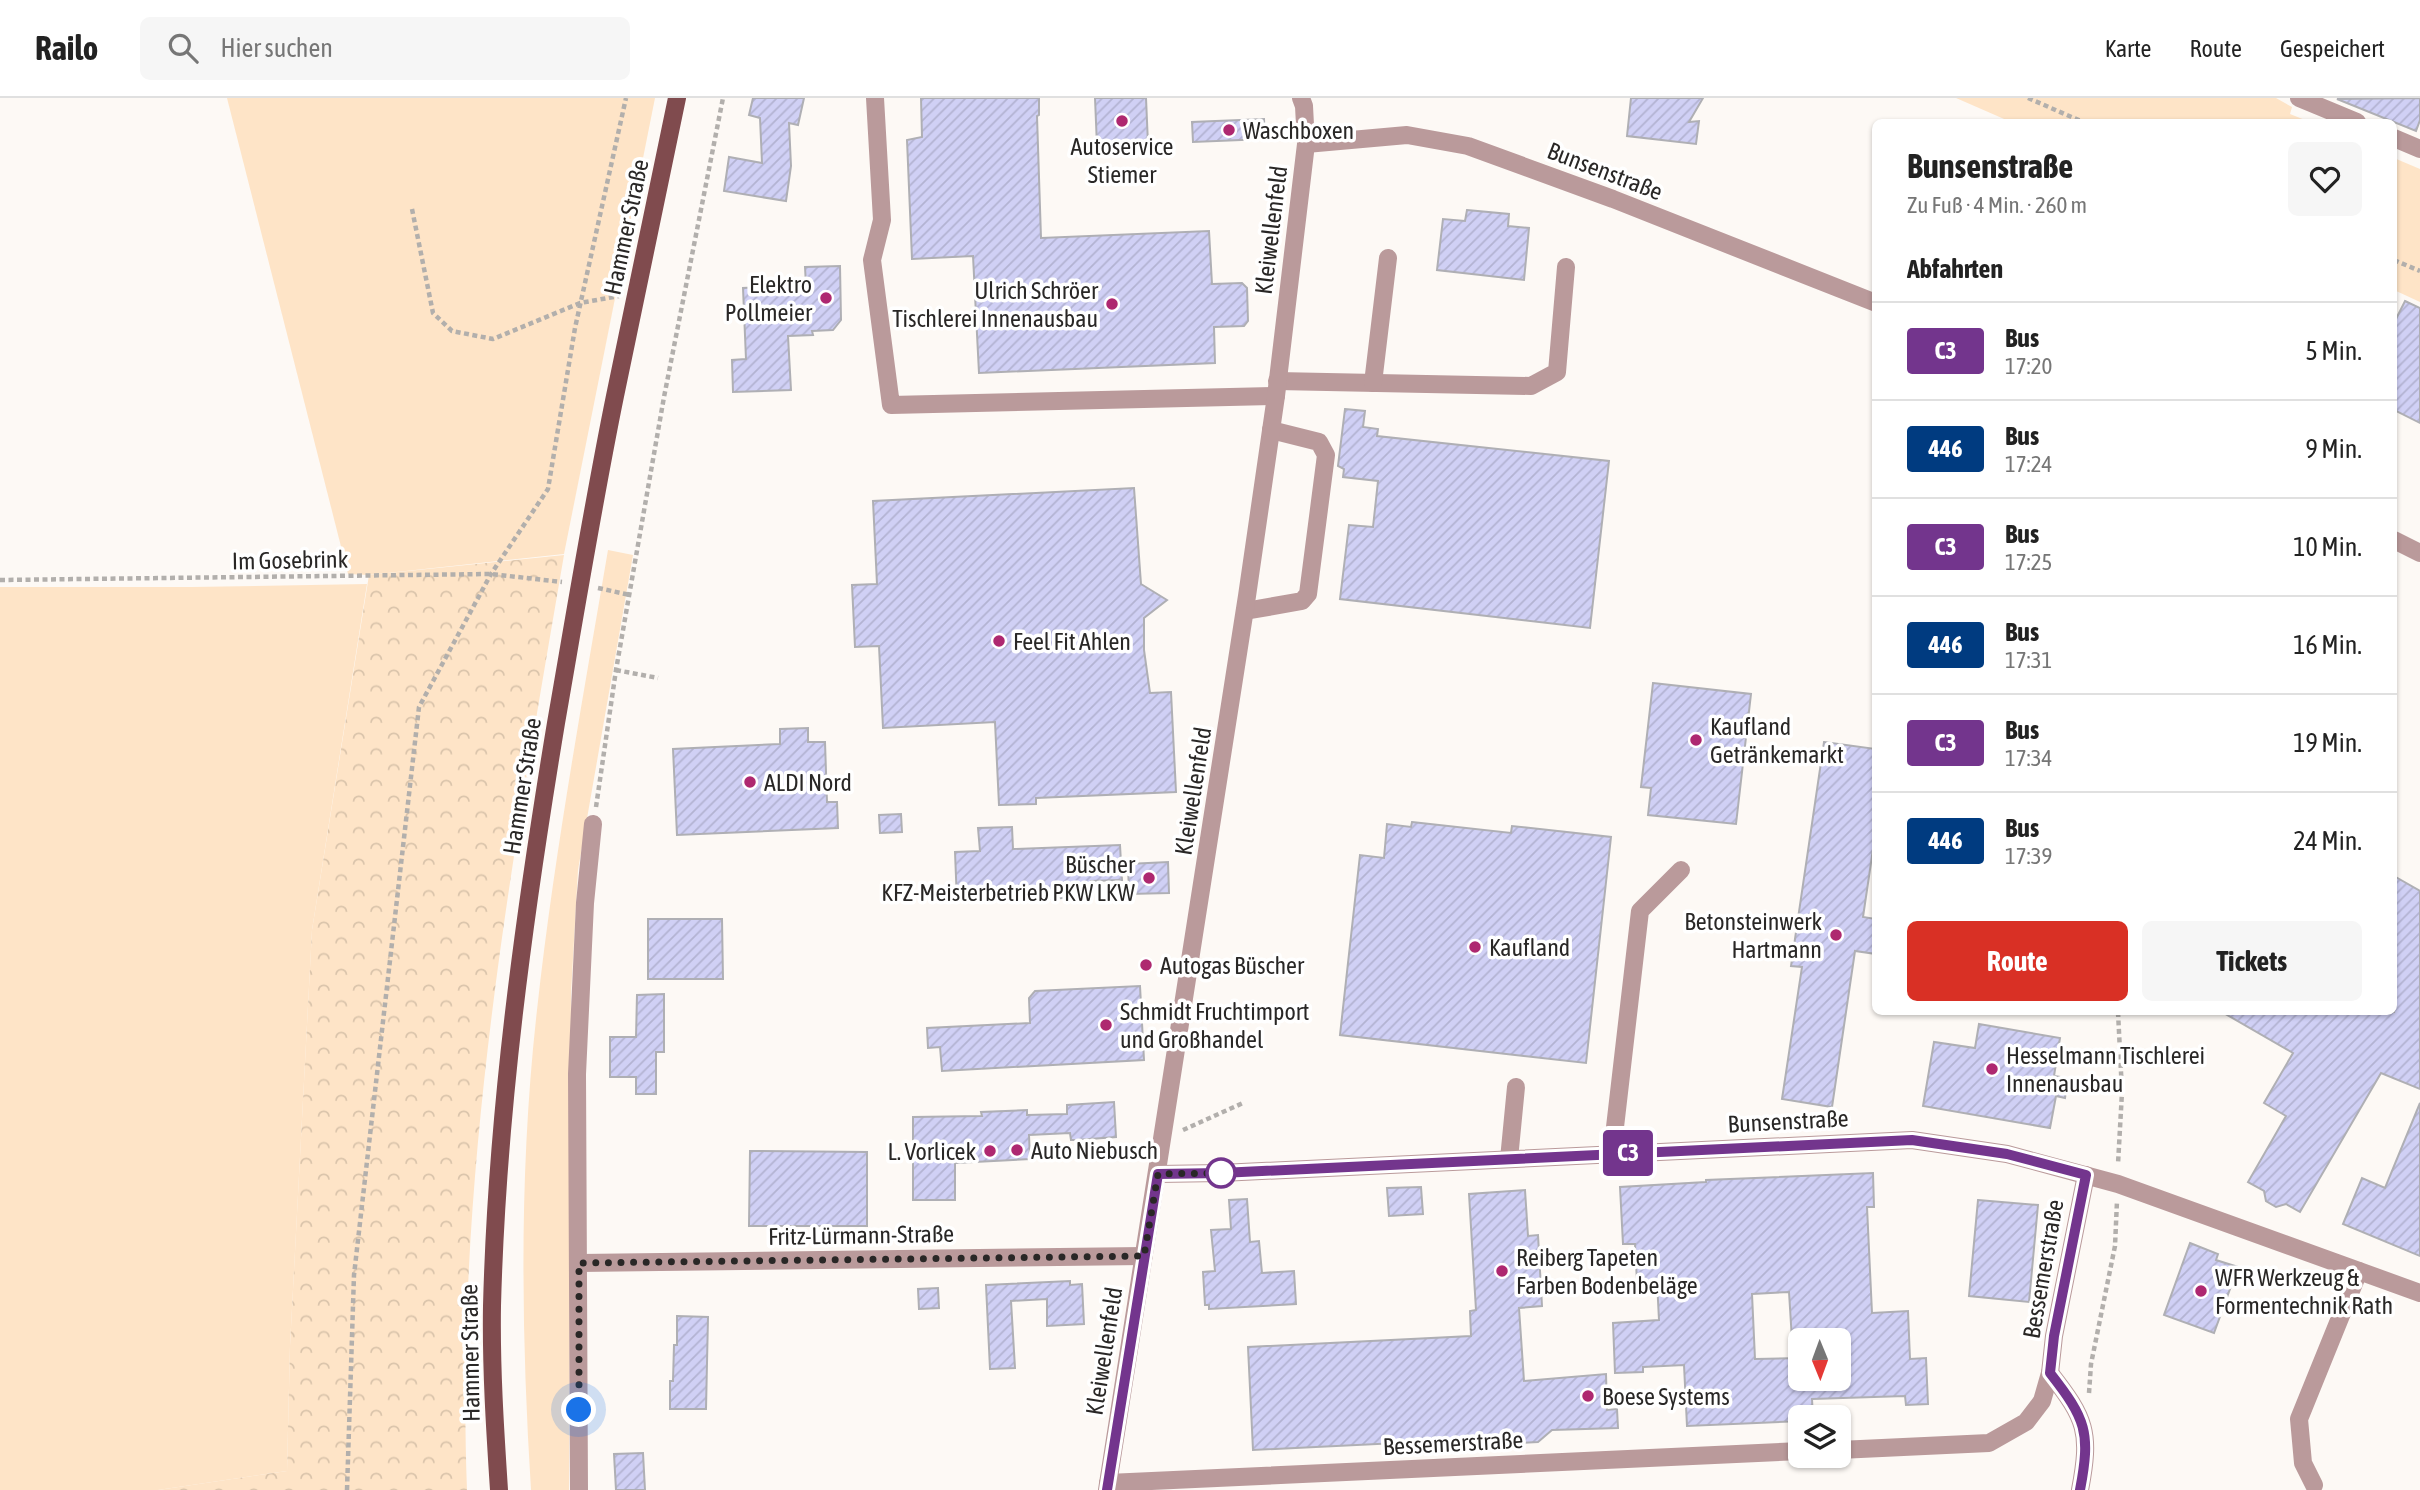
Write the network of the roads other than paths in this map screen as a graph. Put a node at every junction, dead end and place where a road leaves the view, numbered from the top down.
1 (677, 98) edge
2 (875, 98) edge
3 (1301, 98) edge
4 (2299, 98) edge
5 (2350, 119) edge
6 (2397, 139) edge
7 (1306, 144) junction
8 (2420, 149) edge
9 (1388, 258) dead end
10 (1566, 267) dead end
11 (1872, 301) edge
12 (1373, 383) junction
13 (1276, 388) junction
14 (1271, 430) junction
15 (2397, 542) edge
16 (2420, 553) edge
17 (1245, 611) junction
18 (593, 824) road end
19 (1681, 870) dead end
20 (1516, 1087) dead end
21 (1612, 1153) junction
22 (1509, 1158) junction
23 (1158, 1174) junction
24 (2086, 1175) junction
25 (1144, 1256) junction
26 (579, 1263) junction
27 (2359, 1271) junction
28 (2420, 1293) edge
29 (2050, 1373) junction
30 (1851, 1449) edge
31 (1788, 1452) edge
32 (2314, 1485) dead end
33 (1107, 1487) edge
34 (499, 1490) edge
35 (579, 1490) edge
36 (2080, 1490) edge

1 - 34 main road, Hammer Straße
2 - 13 street
3 - 7 street, Kleiwellenfeld
4 - 5 street
6 - 8 street
7 - 11 street, Bunsenstraße
7 - 13 street, Kleiwellenfeld
9 - 12 street
10 - 12 street
12 - 13 street
13 - 14 street, Kleiwellenfeld
14 - 17 street, Kleiwellenfeld
14 - 17 street
15 - 16 street
17 - 23 street, Kleiwellenfeld
18 - 26 street
19 - 21 street
20 - 22 street
21 - 22 street, Bunsenstraße
21 - 24 street, Bunsenstraße
22 - 23 street, Bunsenstraße
23 - 25 street, Kleiwellenfeld
24 - 27 street, Bunsenstraße
24 - 29 street, Bessemerstraße
25 - 26 street, Fritz-Lürmann-Straße
25 - 33 street, Kleiwellenfeld
26 - 35 street
27 - 28 street, Bunsenstraße
27 - 32 street
29 - 30 street, Bessemerstraße
29 - 36 street, Bessemerstraße
31 - 33 street, Bessemerstraße

